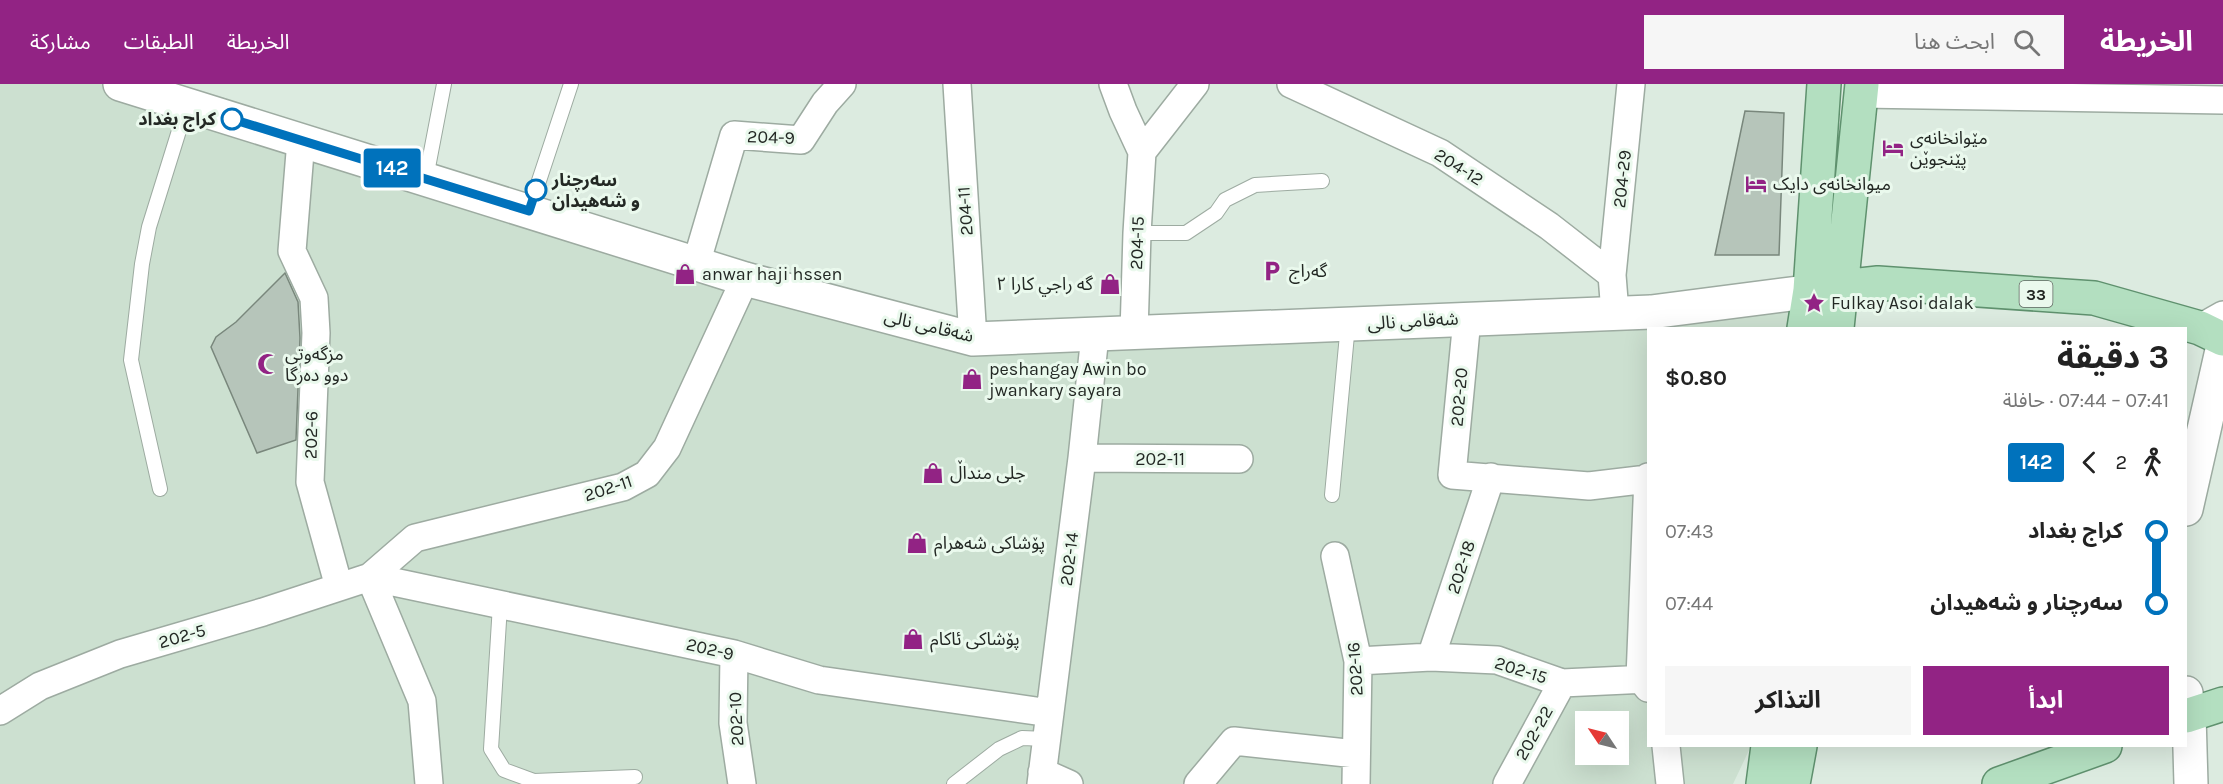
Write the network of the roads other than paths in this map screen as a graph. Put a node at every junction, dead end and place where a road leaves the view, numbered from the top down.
1 (120, 84) edge
2 (444, 84) edge
3 (572, 84) edge
4 (842, 84) edge
5 (957, 84) edge
6 (1113, 84) edge
7 (1195, 84) edge
8 (1291, 84) edge
9 (1631, 84) edge
10 (1824, 84) edge
11 (1861, 89) edge
12 (2223, 100) edge
13 (187, 105) junction
14 (301, 140) junction
15 (1143, 152) junction
16 (426, 178) junction
17 (1322, 181) dead end
18 (529, 211) junction
19 (1137, 233) junction
20 (696, 264) junction
21 (1612, 275) junction
22 (745, 279) junction
23 (1842, 287) junction
24 (1810, 290) junction
25 (1615, 313) junction
26 (1467, 319) junction
27 (1653, 320) edge
28 (1348, 324) junction
29 (1804, 327) edge
30 (1838, 327) edge
31 (2217, 332) edge
32 (1134, 333) junction
33 (1095, 335) junction
34 (973, 339) junction
35 (1082, 458) junction
36 (1239, 459) dead end
37 (1491, 477) junction
38 (1647, 478) edge
39 (160, 489) dead end
40 (1332, 495) dead end
41 (2187, 503) edge
42 (1335, 556) dead end
43 (370, 577) junction
44 (1647, 580) edge
45 (339, 587) junction
46 (500, 605) junction
47 (734, 654) junction
48 (1431, 657) junction
49 (1358, 661) junction
50 (1646, 681) edge
51 (1562, 683) junction
52 (2223, 704) edge
53 (2187, 708) edge
54 (0, 711) edge
55 (1050, 713) junction
56 (1047, 739) junction
57 (1666, 747) edge
58 (1768, 747) edge
59 (1800, 747) edge
60 (2102, 747) edge
61 (1356, 754) junction
62 (635, 777) dead end
63 (1042, 778) edge
64 (429, 784) edge
65 (742, 784) edge
66 (954, 784) edge
67 (1069, 784) edge
68 (1198, 784) edge
69 (1356, 784) edge
70 (1507, 784) edge
71 (1670, 784) edge
72 (1763, 784) edge
73 (1793, 784) edge
74 (1999, 784) edge
75 (2191, 784) edge

1 - 13 main road, شەقامی نالی
2 - 16 lane
3 - 18 lane
4 - 20 street, 204-9
5 - 34 street, 204-11
6 - 15 street
7 - 15 street
8 - 21 street, 204-12
9 - 21 street, 204-29
10 - 24 main road
11 - 12 street
11 - 23 main road
13 - 14 main road, شەقامی نالی
13 - 39 lane
14 - 16 main road, شەقامی نالی
14 - 45 street, 202-6
15 - 19 street, 204-15
16 - 18 main road, شەقامی نالی
17 - 19 lane
18 - 20 main road, شەقامی نالی
19 - 32 street, 204-15
20 - 22 main road, شەقامی نالی
21 - 25 street, 204-29
22 - 34 main road, شەقامی نالی
22 - 43 street, 202-11
23 - 24 main road, شەقامی نالی
23 - 30 main road
23 - 31 main road, 33
24 - 27 main road, شەقامی نالی
24 - 29 main road
25 - 26 main road, شەقامی نالی
25 - 27 main road, شەقامی نالی
26 - 28 main road, شەقامی نالی
26 - 37 street, 202-20
28 - 32 main road, شەقامی نالی
28 - 40 lane
31 - 41 main road
32 - 33 main road, شەقامی نالی
33 - 34 main road, شەقامی نالی
33 - 35 street, 202-14
35 - 36 street, 202-11
35 - 55 street, 202-14
37 - 38 street
37 - 48 street, 202-18
42 - 49 street, 202-16
43 - 45 street, 202-5
43 - 46 street, 202-9
43 - 64 street
44 - 50 street
45 - 54 street, 202-5
46 - 47 street, 202-9
46 - 62 lane
47 - 55 street, 202-9
47 - 65 street, 202-10
48 - 49 street, 202-15
48 - 51 street, 202-15
49 - 61 street, 202-16
50 - 51 street, 202-15
51 - 70 street, 202-22
52 - 53 main road
53 - 75 main road
55 - 56 street, 202-14
56 - 63 street, 202-14
56 - 66 lane
57 - 71 street
58 - 72 main road
59 - 73 main road
60 - 74 main road
61 - 68 street
61 - 69 street, 202-16
63 - 67 street

